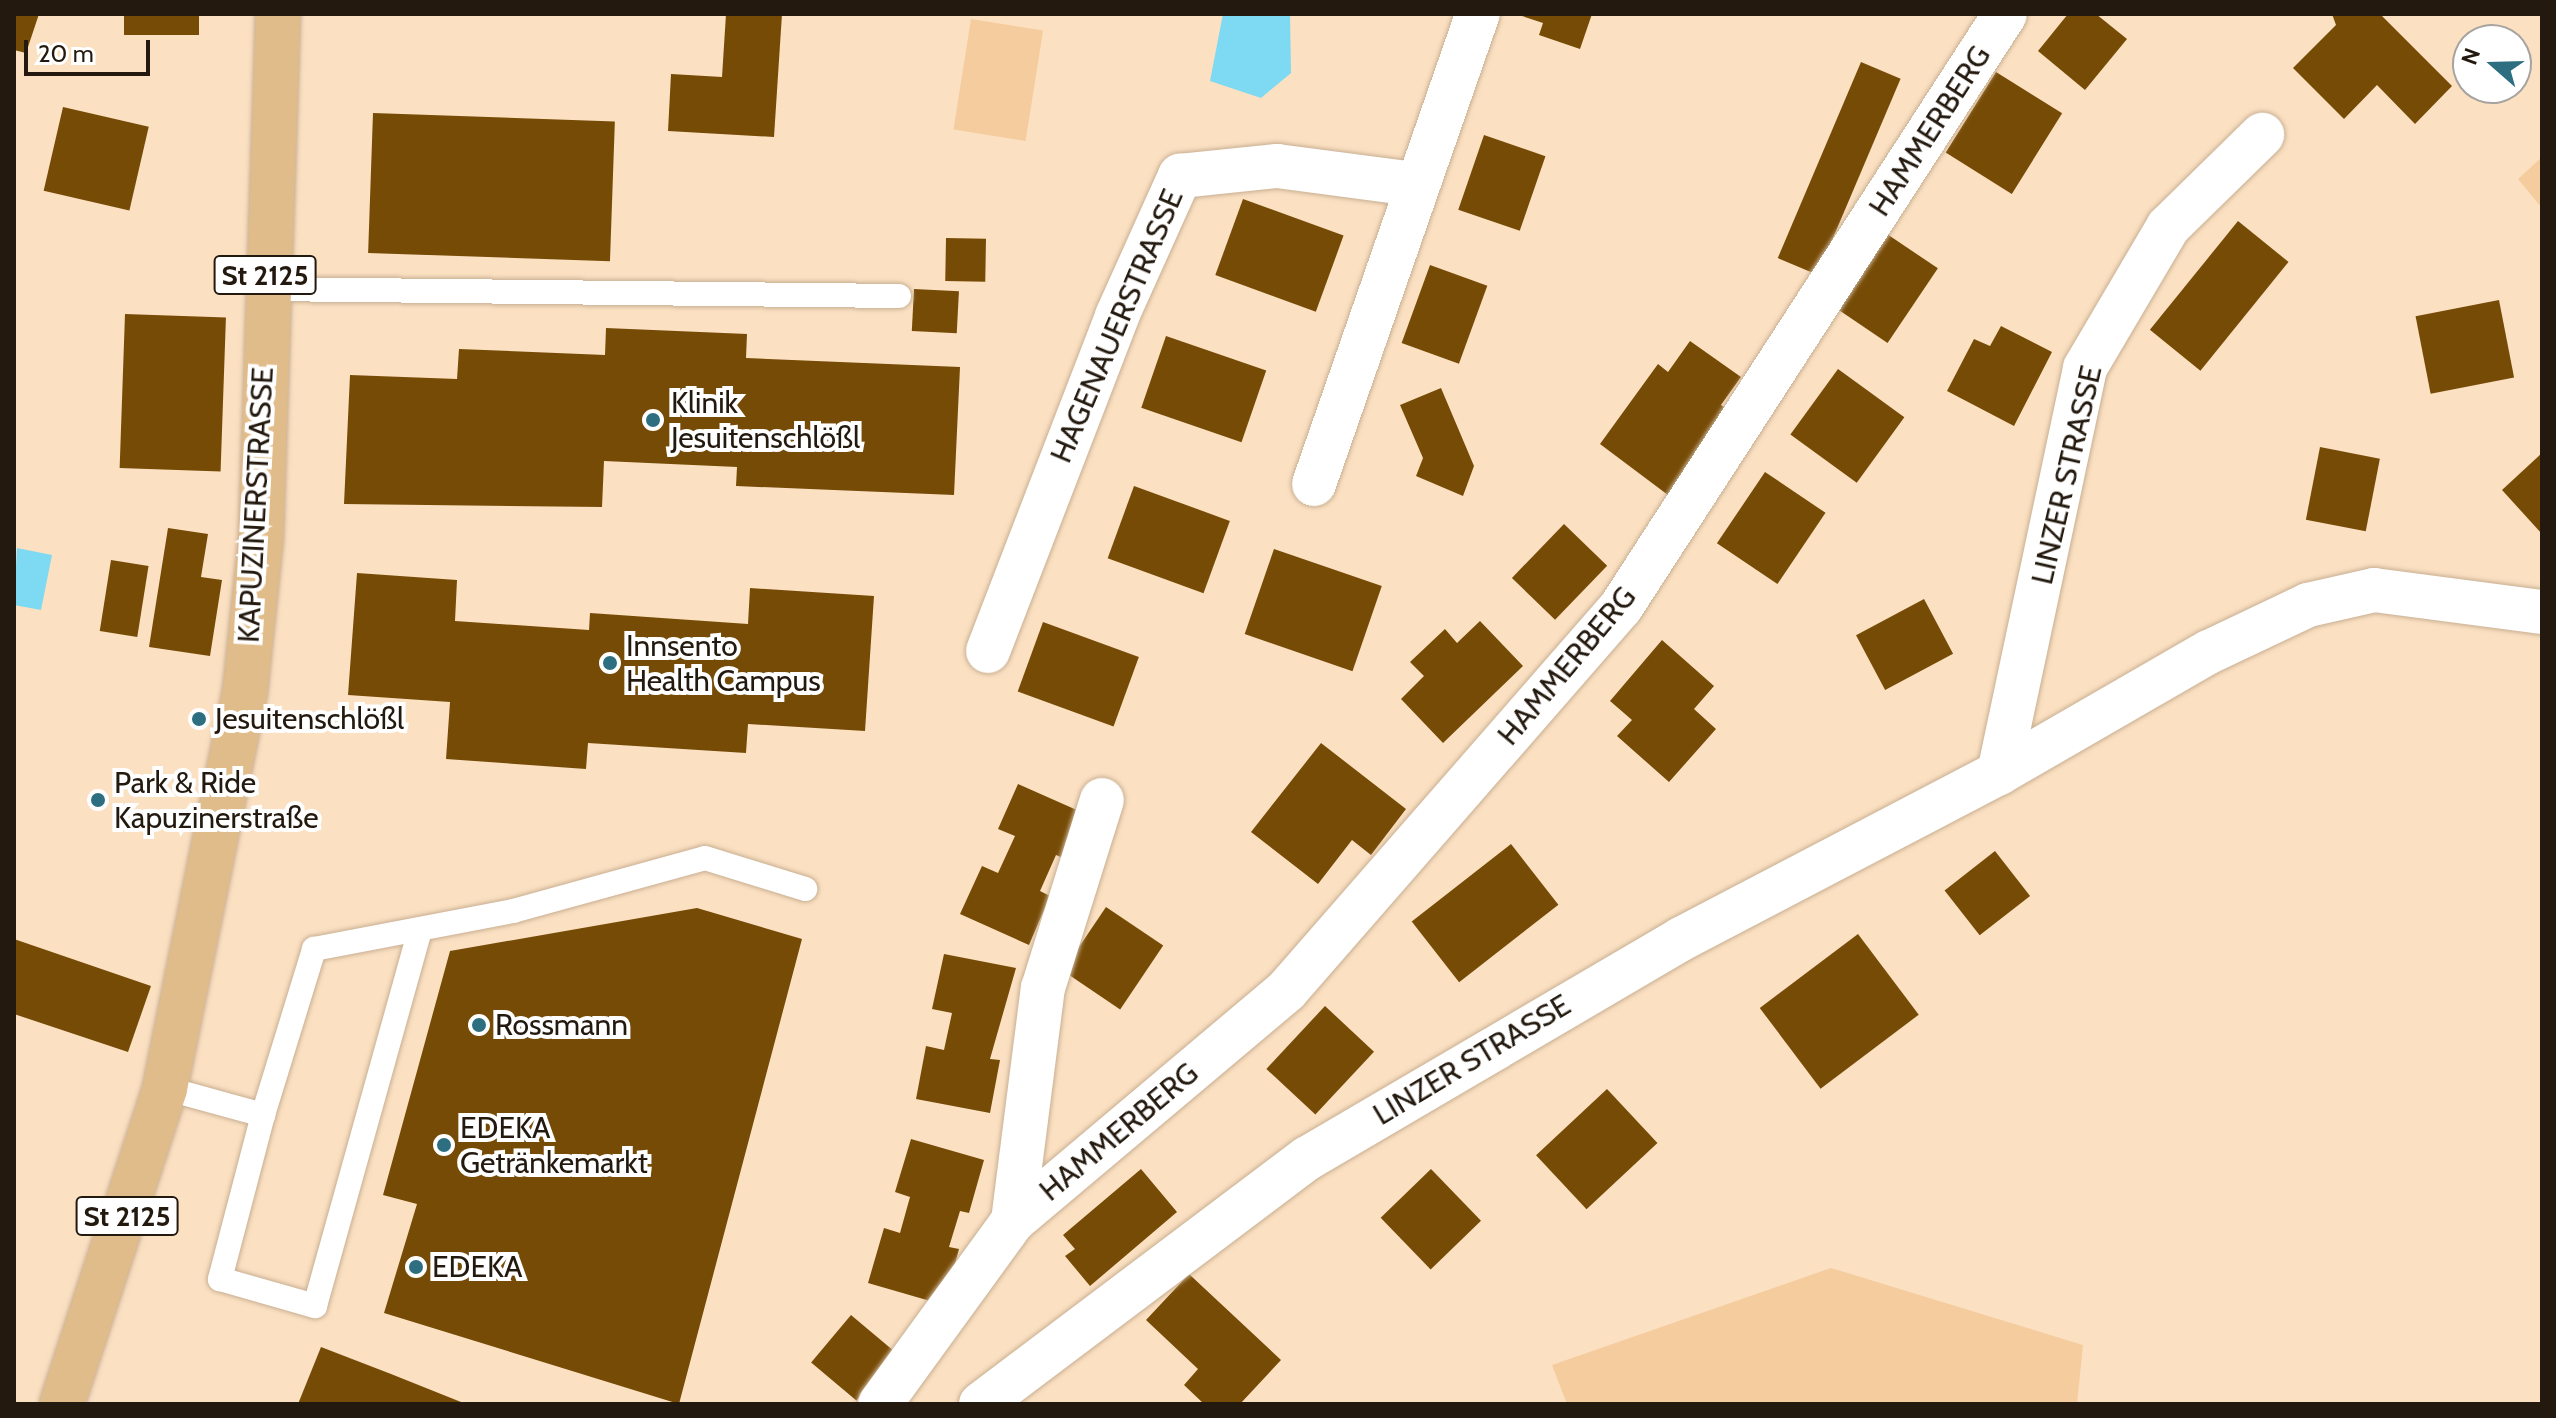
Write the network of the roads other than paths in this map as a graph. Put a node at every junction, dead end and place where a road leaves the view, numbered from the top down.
1 (278, 14) edge
2 (1478, 14) edge
3 (2005, 14) edge
4 (2262, 135) dead end
5 (1413, 184) junction
6 (264, 289) junction
7 (899, 296) dead end
8 (1314, 484) dead end
9 (2542, 612) edge
10 (988, 651) dead end
11 (1999, 773) junction
12 (1102, 800) dead end
13 (805, 889) dead end
14 (420, 929) junction
15 (165, 1088) junction
16 (263, 1115) junction
17 (1013, 1221) junction
18 (62, 1404) edge
19 (880, 1404) edge
20 (981, 1404) edge

1 - 6 main road, KAPUZINERSTRASSE / St 2125
2 - 5 street
3 - 17 street, HAMMERBERG
4 - 11 street, LINZER STRASSE
5 - 8 street
5 - 10 street, HAGENAUERSTRASSE
6 - 7 lane
6 - 15 main road, KAPUZINERSTRASSE / St 2125
9 - 11 street, LINZER STRASSE
11 - 20 street, LINZER STRASSE
12 - 17 street, HAMMERBERG
13 - 14 lane
14 - 16 lane
14 - 16 lane
15 - 16 lane
15 - 18 main road, KAPUZINERSTRASSE / St 2125
17 - 19 street, HAMMERBERG

